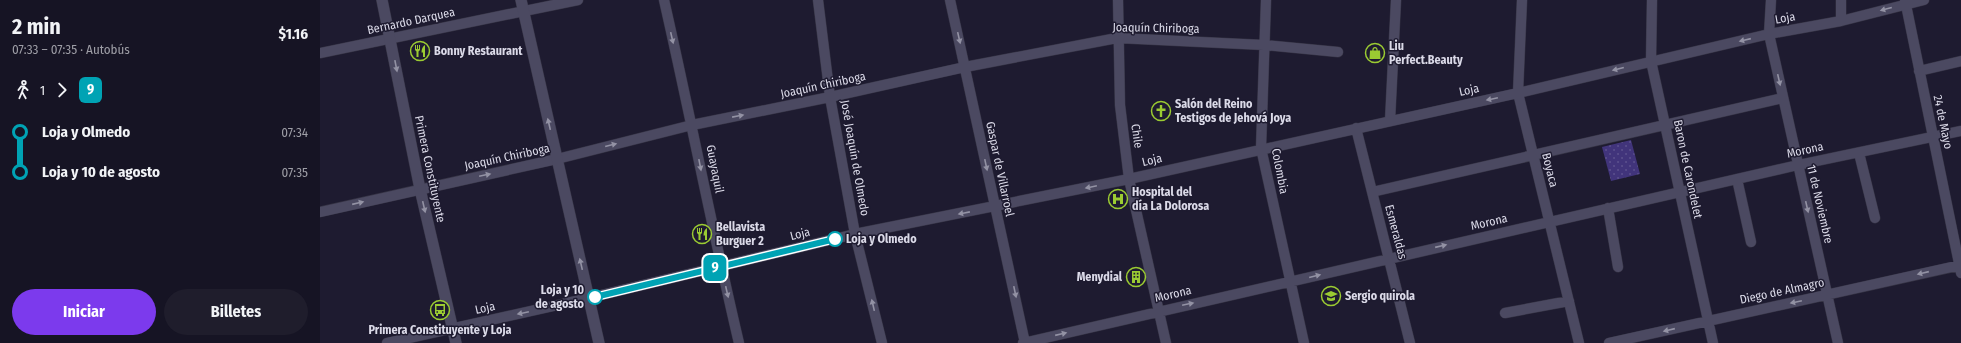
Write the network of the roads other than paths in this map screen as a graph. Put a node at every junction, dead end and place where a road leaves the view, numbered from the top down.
1 (382, 0) edge
2 (578, 0) edge
3 (664, 0) edge
4 (818, 0) edge
5 (950, 0) edge
6 (1118, 0) edge
7 (1266, 0) edge
8 (1396, 0) edge
9 (1522, 0) edge
10 (1652, 0) edge
11 (1771, 0) edge
12 (1841, 0) edge
13 (1924, 0) edge
14 (1905, 2) edge
15 (522, 5) edge
16 (1841, 21) junction
17 (1768, 34) junction
18 (390, 38) junction
19 (1117, 38) junction
20 (1264, 45) junction
21 (1338, 52) dead end
22 (320, 53) edge
23 (1651, 61) junction
24 (1961, 61) edge
25 (966, 67) junction
26 (1919, 70) junction
27 (1518, 93) junction
28 (830, 97) junction
29 (1783, 98) junction
30 (1390, 121) junction
31 (692, 125) junction
32 (1665, 125) junction
33 (1356, 128) junction
34 (1961, 131) edge
35 (1933, 138) junction
36 (1261, 148) junction
37 (1859, 153) junction
38 (1533, 155) junction
39 (557, 160) junction
40 (1798, 165) junction
41 (1129, 179) junction
42 (1737, 179) junction
43 (420, 189) junction
44 (1372, 192) junction
45 (1680, 192) junction
46 (995, 206) junction
47 (1608, 208) junction
48 (320, 212) edge
49 (1875, 218) dead end
50 (1549, 221) junction
51 (855, 234) junction
52 (1751, 242) dead end
53 (1390, 258) junction
54 (721, 267) junction
55 (1618, 267) dead end
56 (1960, 268) edge
57 (1290, 282) junction
58 (1827, 295) junction
59 (589, 298) junction
60 (1569, 301) junction
61 (1159, 311) junction
62 (1505, 313) dead end
63 (1708, 321) junction
64 (453, 328) junction
65 (387, 343) edge
66 (456, 343) edge
67 (599, 343) edge
68 (739, 343) edge
69 (882, 343) edge
70 (1024, 343) edge
71 (1166, 343) edge
72 (1304, 343) edge
73 (1410, 343) edge
74 (1579, 343) edge
75 (1609, 343) edge
76 (1713, 343) edge
77 (1838, 343) edge

1 - 18 main road, Primera Constituyente
2 - 15 street, Bernardo Darquea
3 -> 31 street, Guayaquil
4 - 28 street, José Joaquín de Olmedo
5 -> 25 street, Gaspar de Villarroel
6 - 19 street, Chile
7 - 20 street, Colombia
8 - 30 street
9 - 27 street, Boyaca
10 - 23 street, Baron de Carondelet
11 - 17 street, 11 de Noviembre
12 - 16 street
13 - 14 street, Loja
14 -> 16 street, Loja
14 - 26 street, 24 de Mayo
15 - 18 street, Bernardo Darquea
39 -> 15 main road
16 - 17 street, Loja
17 -> 23 street, Loja
17 -> 29 street, 11 de Noviembre
18 - 22 street, Bernardo Darquea
18 -> 43 main road, Primera Constituyente
19 - 20 street, Joaquín Chiriboga
19 - 25 street, Joaquín Chiriboga
19 - 41 street, Chile
20 - 21 street, Joaquín Chiriboga
20 - 36 street, Colombia
23 -> 27 street, Loja
23 - 32 street, Baron de Carondelet
24 - 26 street
25 - 28 street, Joaquín Chiriboga
25 -> 46 street, Gaspar de Villarroel
26 - 35 street, 24 de Mayo
27 -> 30 street, Loja
27 - 38 street, Boyaca
31 -> 28 street, Joaquín Chiriboga
28 - 51 street, José Joaquín de Olmedo
29 - 32 street
29 - 40 street, 11 de Noviembre
30 - 33 street, Loja
39 -> 31 street, Joaquín Chiriboga
31 -> 54 street, Guayaquil
32 - 38 street
32 - 45 street, Baron de Carondelet
33 - 36 street, Loja
33 - 44 street, Esmeraldas
34 - 35 street, Morona
35 - 37 street, Morona
35 - 56 street, 24 de Mayo
36 - 41 street, Loja
36 - 57 street, Colombia
37 - 40 street, Morona
37 - 49 street
38 - 44 street
38 - 50 street, Boyaca
43 -> 39 street, Joaquín Chiriboga
59 -> 39 main road
40 - 42 street, Morona
40 -> 58 street, 11 de Noviembre
41 -> 46 street, Loja
41 - 61 street, Chile
42 - 45 street, Morona
42 - 52 street
48 -> 43 street, Joaquín Chiriboga
43 -> 64 main road, Primera Constituyente
44 - 53 street, Esmeraldas
45 - 47 street, Morona
45 - 63 street, Baron de Carondelet
46 -> 51 street, Loja
46 -> 70 street, Gaspar de Villarroel
47 - 50 street, Morona
47 - 55 street
53 -> 50 street, Morona
50 - 60 street, Boyaca
51 - 54 street, Loja
69 -> 51 street, José Joaquín de Olmedo
57 -> 53 street, Morona
53 - 73 street, Esmeraldas
54 - 59 street, Loja
54 -> 68 street, Guayaquil
56 -> 58 street, Diego de Almagro
61 -> 57 street, Morona
57 - 72 street, Colombia
58 -> 63 street, Diego de Almagro
58 - 77 street, 11 de Noviembre
59 -> 64 street, Loja
59 - 67 main road
60 - 62 street
60 - 74 street, Boyaca
70 -> 61 street, Morona
61 - 71 street, Chile
63 -> 75 street, Diego de Almagro
63 - 76 street, Baron de Carondelet
64 - 65 street, Loja
64 - 66 main road, Primera Constituyente

